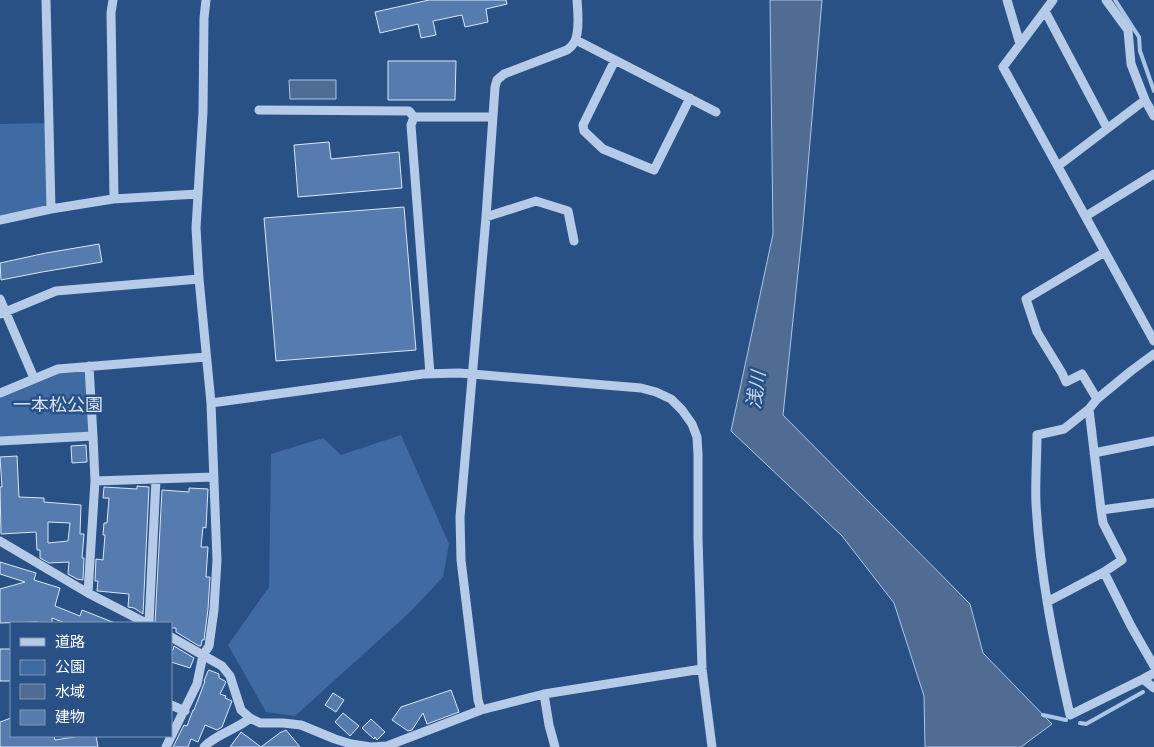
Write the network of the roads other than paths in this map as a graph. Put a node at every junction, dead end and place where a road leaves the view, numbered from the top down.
1 (46, 0) edge
2 (113, 0) edge
3 (206, 0) edge
4 (577, 0) edge
5 (1007, 0) edge
6 (1053, 0) edge
7 (1106, 0) edge
8 (1045, 11) junction
9 (574, 43) junction
10 (1020, 44) junction
11 (615, 60) junction
12 (690, 98) junction
13 (1145, 100) junction
14 (259, 110) dead end
15 (716, 112) dead end
16 (1154, 116) edge
17 (414, 117) junction
18 (493, 117) junction
19 (1107, 128) junction
20 (1058, 166) junction
21 (1154, 174) edge
22 (198, 194) junction
23 (114, 199) junction
24 (51, 209) junction
25 (1086, 216) junction
26 (486, 217) junction
27 (0, 220) edge
28 (574, 241) dead end
29 (1105, 252) junction
30 (199, 279) junction
31 (0, 299) edge
32 (3, 313) edge
33 (1150, 326) edge
34 (1154, 341) edge
35 (1154, 354) edge
36 (206, 356) junction
37 (89, 366) junction
38 (430, 374) junction
39 (472, 374) junction
40 (34, 378) junction
41 (0, 393) edge
42 (1097, 399) junction
43 (211, 403) junction
44 (1089, 409) junction
45 (93, 436) junction
46 (0, 441) edge
47 (1154, 441) edge
48 (1094, 453) junction
49 (214, 477) junction
50 (156, 479) junction
51 (95, 481) junction
52 (1154, 502) edge
53 (1101, 510) junction
54 (0, 541) edge
55 (1104, 572) junction
56 (88, 593) junction
57 (1047, 602) junction
58 (146, 622) edge
59 (148, 622) edge
60 (172, 638) edge
61 (202, 655) junction
62 (1154, 666) edge
63 (702, 669) junction
64 (1154, 673) edge
65 (1144, 679) junction
66 (1154, 688) edge
67 (544, 694) junction
68 (172, 705) edge
69 (481, 710) junction
70 (185, 711) junction
71 (250, 718) junction
72 (172, 736) edge
73 (204, 747) edge
74 (388, 747) edge
75 (554, 747) edge
76 (712, 747) edge

1 - 24 street
2 - 23 street
3 - 22 street
4 - 9 street
5 - 10 street
6 - 8 street
7 - 13 street
8 - 10 street
8 - 19 street
9 - 11 street
9 - 18 street
10 - 20 street
11 - 12 street
11 - 12 street
12 - 15 street
13 - 16 street
13 - 19 street
14 - 17 street
17 - 18 street
17 - 38 street
18 - 26 street
19 - 20 street
20 - 25 street
21 - 25 street
22 - 23 street
22 - 30 street
23 - 24 street
24 - 27 street
25 - 29 street
26 - 28 street
26 - 39 street
29 - 33 street
29 - 42 street
30 - 32 street
30 - 36 street
31 - 32 street
32 - 40 street
33 - 34 street
35 - 42 street
36 - 37 street
36 - 43 street
37 - 40 street
37 - 45 street
38 - 39 street
38 - 43 street
39 - 63 street
39 - 69 street
40 - 41 street
42 - 44 street
43 - 49 street
44 - 48 street
44 - 57 street
45 - 46 street
45 - 51 street
47 - 48 street
48 - 53 street
49 - 50 street
49 - 61 street
50 - 51 street
50 - 59 street
51 - 56 street
52 - 53 street
53 - 55 street
54 - 56 street
55 - 57 street
55 - 62 street
56 - 58 street
57 - 65 street
60 - 61 street
61 - 70 street
61 - 71 street
63 - 67 street
63 - 76 street
64 - 65 street
65 - 66 street
67 - 69 street
67 - 75 street
68 - 70 street
69 - 74 street
70 - 72 street
71 - 73 street
71 - 74 street

